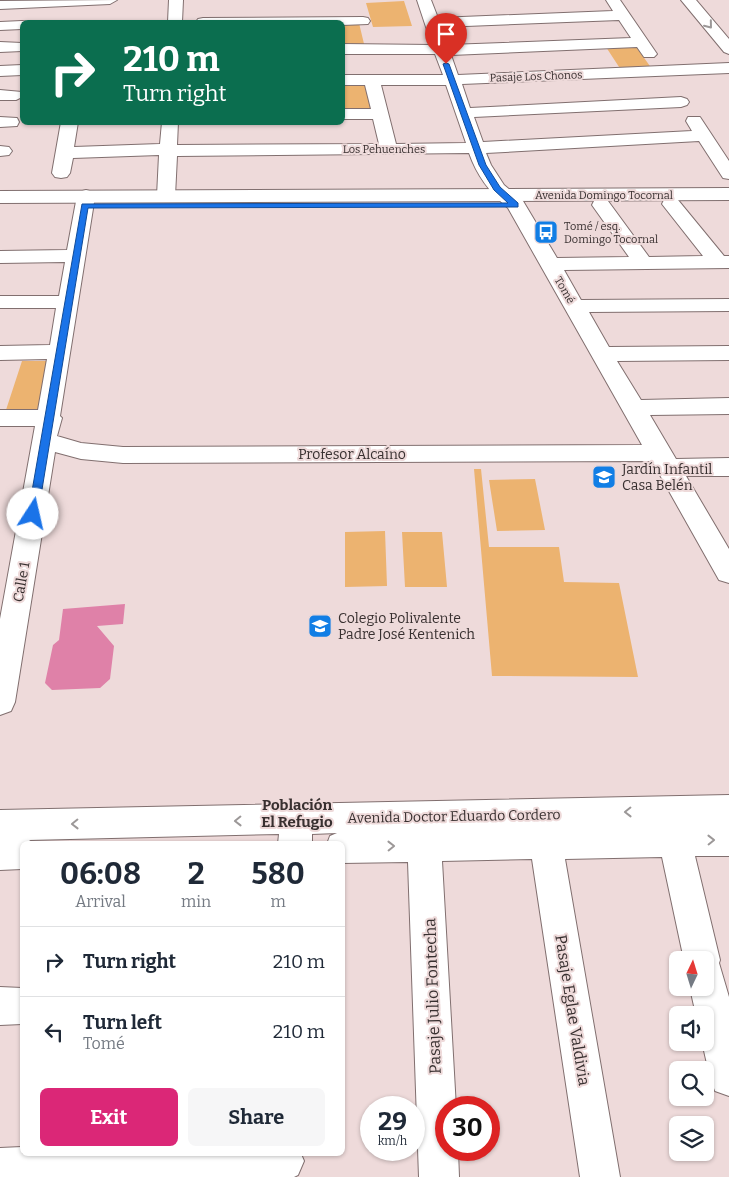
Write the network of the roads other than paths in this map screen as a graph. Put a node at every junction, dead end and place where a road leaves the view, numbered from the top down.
1 (110, 0) edge
2 (176, 0) edge
3 (424, 0) edge
4 (613, 0) edge
5 (688, 0) edge
6 (0, 5) edge
7 (91, 5) edge
8 (623, 15) junction
9 (174, 20) edge
10 (243, 20) edge
11 (432, 23) junction
12 (20, 25) edge
13 (0, 26) edge
14 (641, 42) junction
15 (20, 46) edge
16 (0, 48) edge
17 (345, 49) edge
18 (371, 49) junction
19 (729, 49) edge
20 (441, 50) junction
21 (729, 68) edge
22 (20, 70) edge
23 (0, 71) edge
24 (660, 71) junction
25 (345, 80) edge
26 (372, 80) junction
27 (451, 80) junction
28 (681, 102) junction
29 (463, 113) junction
30 (345, 114) edge
31 (380, 114) junction
32 (69, 125) edge
33 (170, 125) edge
34 (704, 136) junction
35 (475, 148) junction
36 (389, 149) junction
37 (168, 150) junction
38 (64, 153) junction
39 (61, 173) dead end
40 (729, 174) edge
41 (729, 194) edge
42 (166, 196) junction
43 (0, 197) edge
44 (509, 200) junction
45 (85, 201) junction
46 (601, 204) junction
47 (671, 204) junction
48 (729, 204) edge
49 (0, 206) edge
50 (76, 256) junction
51 (0, 257) edge
52 (724, 262) edge
53 (643, 263) junction
54 (550, 264) junction
55 (0, 302) edge
56 (69, 302) junction
57 (729, 305) edge
58 (575, 306) junction
59 (0, 352) edge
60 (60, 352) junction
61 (729, 353) edge
62 (602, 354) junction
63 (729, 406) edge
64 (634, 408) junction
65 (0, 418) edge
66 (48, 429) junction
67 (664, 460) junction
68 (729, 467) edge
69 (718, 534) edge
70 (729, 573) edge
71 (7, 625) edge
72 (0, 702) edge
73 (729, 810) edge
74 (0, 825) edge
75 (671, 826) junction
76 (296, 832) edge
77 (729, 840) edge
78 (546, 844) junction
79 (424, 846) junction
80 (345, 847) edge
81 (20, 853) edge
82 (0, 854) edge
83 (700, 951) edge
84 (710, 996) edge
85 (0, 1006) edge
86 (20, 1006) edge
87 (729, 1077) edge
88 (284, 1164) edge
89 (0, 1168) edge
90 (127, 1171) edge
91 (439, 1177) edge
92 (600, 1177) edge

1 - 7 street
2 - 9 street
3 - 11 street, Tomé
4 - 8 street
5 -> 19 street
6 - 7 street
8 - 11 street
8 - 14 street
10 - 18 street
11 - 20 street, Tomé
12 - 13 street
14 - 20 street
14 - 24 street
15 - 16 street
17 - 18 street
18 - 20 street
20 - 27 street, Tomé
21 - 24 street, Pasaje Los Chonos
22 - 23 street
24 - 27 street, Pasaje Los Chonos
24 - 28 street
25 - 26 street, Pasaje Los Chonos
26 - 27 street, Pasaje Los Chonos
26 - 31 street
27 - 29 street, Tomé
28 - 29 street
28 - 34 street
29 - 35 street, Tomé
30 - 31 street
31 - 36 street
32 - 38 street
33 - 37 street
34 - 35 street, Los Pehuenches
34 - 40 street
35 - 36 street, Los Pehuenches
35 - 44 street, Tomé
36 - 37 street, Los Pehuenches
37 - 38 street, Los Pehuenches
37 - 42 street
38 - 39 street
41 - 44 street, Avenida Domingo Tocornal
42 - 44 street, Avenida Domingo Tocornal
42 - 45 street, Avenida Domingo Tocornal
43 - 45 street, Avenida Domingo Tocornal
44 - 45 street, Avenida Domingo Tocornal
44 - 46 street, Avenida Domingo Tocornal
44 - 54 street, Tomé
45 - 49 street, Avenida Domingo Tocornal
45 - 50 street, Calle 1
46 - 47 street, Avenida Domingo Tocornal
46 - 53 street
47 - 48 street, Avenida Domingo Tocornal
47 - 52 street
50 - 51 street
50 - 56 street, Calle 1
52 - 53 street
53 - 54 street
54 - 58 street, Tomé
55 - 56 street
56 - 60 street, Calle 1
57 - 58 street
58 - 62 street, Tomé
59 - 60 street
60 - 66 street, Calle 1
61 - 62 street
62 - 64 street, Tomé
63 - 64 street
64 - 67 street, Tomé
65 - 66 street, Profesor Alcaíno
66 - 67 street, Profesor Alcaíno
66 - 71 street, Calle 1
67 - 68 street, Profesor Alcaíno
67 - 69 street, Tomé
69 - 70 street, Tomé
71 - 72 street, Calle 1
73 - 75 street, Avenida Doctor Eduardo Cordero
76 -> 74 street, Avenida Doctor Eduardo Cordero
75 -> 76 street, Avenida Doctor Eduardo Cordero
75 -> 77 street, Avenida Doctor Eduardo Cordero
75 - 78 street, Avenida Doctor Eduardo Cordero
75 - 83 street
78 - 79 street, Avenida Doctor Eduardo Cordero
78 - 92 street, Pasaje Eglae Valdivia
80 -> 79 street, Avenida Doctor Eduardo Cordero
79 - 91 street, Pasaje Julio Fontecha
81 - 82 street
84 - 87 street
85 - 86 street
88 - 90 street
89 - 90 street

